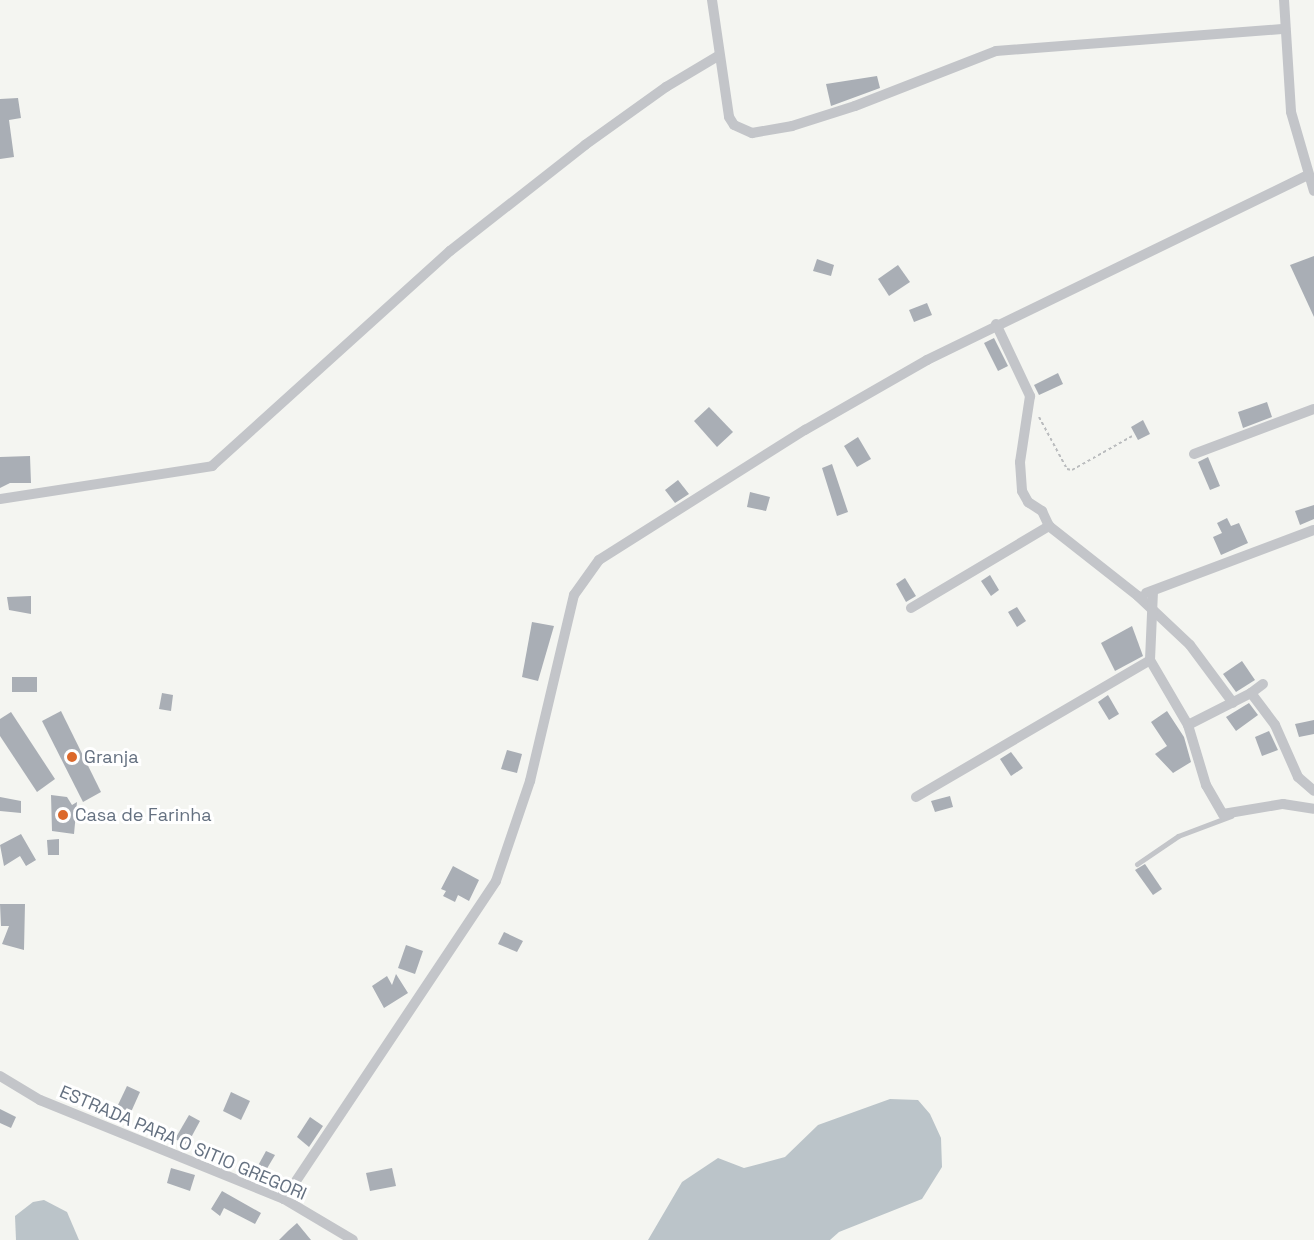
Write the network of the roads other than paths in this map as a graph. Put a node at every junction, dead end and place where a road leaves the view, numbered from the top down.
1 (712, 0) edge
2 (1284, 0) edge
3 (1285, 28) junction
4 (718, 56) junction
5 (1308, 175) junction
6 (1314, 191) edge
7 (996, 324) junction
8 (1314, 409) edge
9 (1194, 454) dead end
10 (0, 499) edge
11 (1049, 526) junction
12 (1314, 530) edge
13 (1152, 591) junction
14 (1138, 596) junction
15 (911, 608) dead end
16 (1152, 609) junction
17 (1150, 660) junction
18 (1263, 684) dead end
19 (1251, 693) junction
20 (1233, 703) junction
21 (1188, 725) junction
22 (1314, 791) edge
23 (916, 797) dead end
24 (1314, 809) edge
25 (1233, 815) junction
26 (1137, 864) dead end
27 (0, 1076) edge
28 (284, 1199) junction
29 (353, 1240) edge

1 - 4 street
2 - 3 street
3 - 4 street
3 - 5 street
4 - 10 street
5 - 6 street
5 - 7 street
7 - 11 street
7 - 28 street
8 - 9 street
11 - 14 street
11 - 15 street
12 - 13 street
13 - 14 street
13 - 16 street
14 - 16 street
16 - 17 street
16 - 20 street
17 - 21 street
17 - 23 street
18 - 19 street
19 - 20 street
19 - 22 street
20 - 21 street
21 - 25 street
24 - 25 street
25 - 26 lane
27 - 28 street, ESTRADA PARA O SITIO GREGORI
28 - 29 street, ESTRADA PARA O SITIO GREGORI

